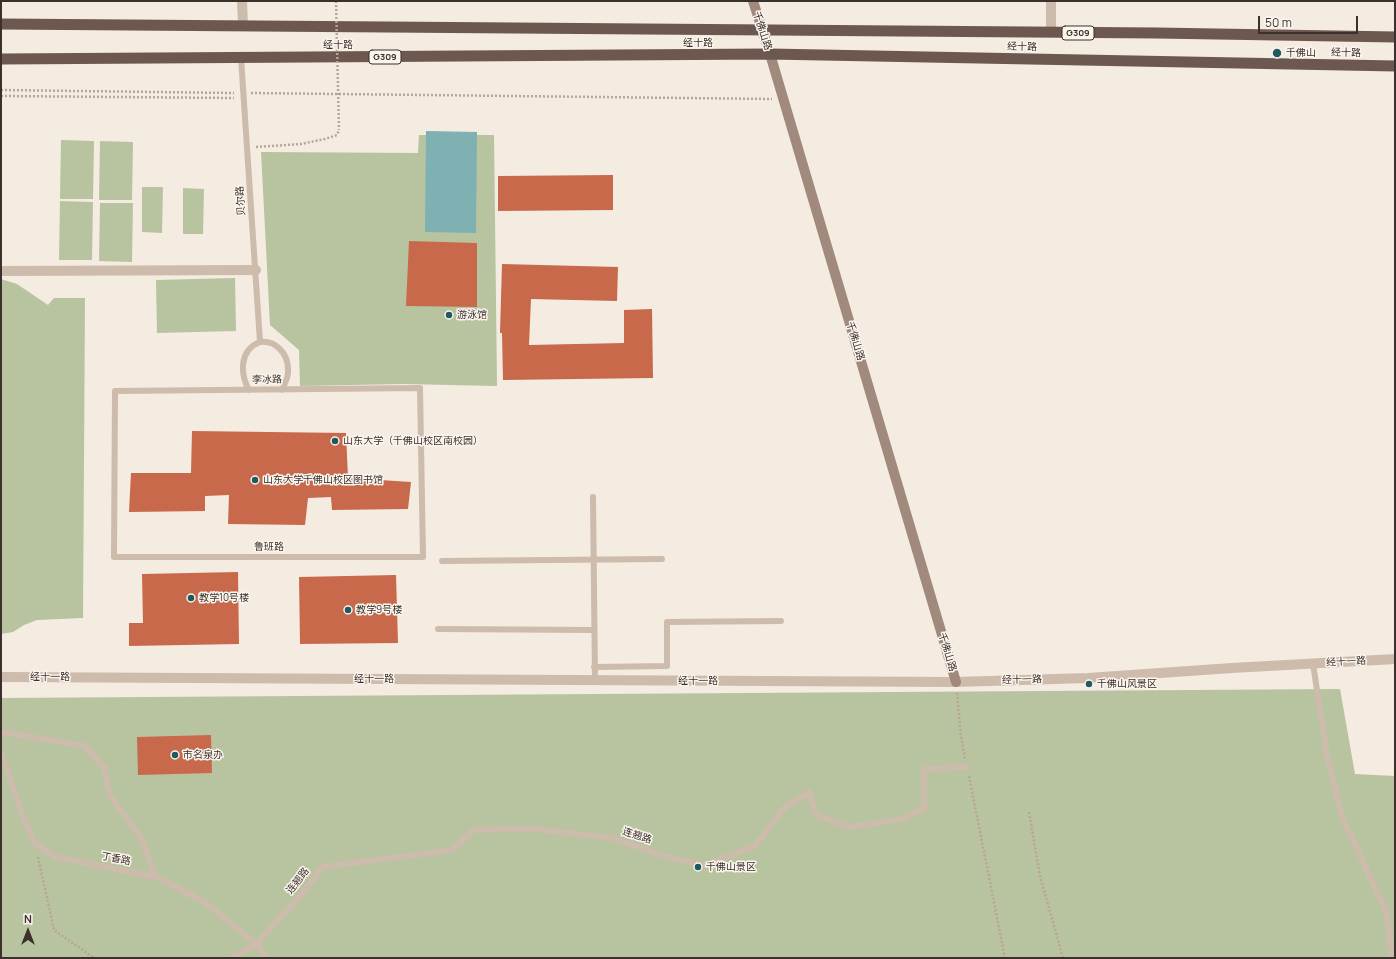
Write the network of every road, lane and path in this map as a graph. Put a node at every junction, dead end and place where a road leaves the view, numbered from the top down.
1 (242, 1) edge
2 (336, 1) edge
3 (753, 1) edge
4 (1051, 1) edge
5 (1, 24) edge
6 (243, 25) junction
7 (762, 30) junction
8 (1051, 32) junction
9 (1395, 37) edge
10 (770, 54) junction
11 (241, 58) junction
12 (1, 59) edge
13 (1395, 66) edge
14 (1, 90) edge
15 (1, 96) edge
16 (244, 96) junction
17 (783, 100) junction
18 (247, 147) junction
19 (256, 270) junction
20 (1, 271) edge
21 (260, 342) junction
22 (249, 390) junction
23 (282, 390) junction
24 (593, 497) dead end
25 (114, 557) joint
26 (423, 557) joint
27 (662, 559) dead end
28 (594, 560) junction
29 (442, 561) dead end
30 (781, 621) dead end
31 (438, 629) dead end
32 (594, 630) junction
33 (1395, 659) edge
34 (1313, 664) junction
35 (594, 667) junction
36 (1, 677) edge
37 (595, 680) junction
38 (956, 682) junction
39 (1, 732) edge
40 (1, 753) edge
41 (967, 767) junction
42 (1029, 812) dead end
43 (35, 844) junction
44 (156, 877) junction
45 (256, 944) junction
46 (94, 958) edge
47 (232, 958) edge
48 (267, 958) edge
49 (1005, 958) edge
50 (1063, 958) edge
51 (1392, 958) edge

1 - 6 street
2 - 18 path, bridge
3 - 7 main road, 千佛山路
4 - 8 street
5 - 6 highway, 经十路 / G309
6 - 7 highway, 经十路 / G309
7 - 8 highway, 经十路 / G309
7 - 10 main road, 千佛山路
8 - 9 highway, 经十路 / G309
10 - 11 highway, 经十路 / G309
10 - 13 highway, 经十路 / G309
10 - 17 main road, 千佛山路
11 - 12 highway, 经十路 / G309
11 - 16 lane, 贝尔路
14 - 16 path
15 - 16 path
16 - 17 path
16 - 18 lane, 贝尔路
17 - 38 main road, 千佛山路
18 - 19 lane, 贝尔路
19 - 20 street
19 - 21 lane, 贝尔路
21 - 22 lane
21 - 23 lane
22 - 23 lane, 李冰路
22 - 25 lane, 李冰路
23 - 26 lane, 李冰路
24 - 28 lane
25 - 26 lane, 鲁班路
27 - 28 lane
28 - 29 lane
28 - 32 lane
30 - 35 lane
31 - 32 lane
32 - 35 lane
33 - 34 street, 经十一路
34 - 38 street, 经十一路
34 - 51 lane
35 - 37 lane
36 - 37 street, 经十一路
37 - 38 street, 经十一路
38 - 41 path
39 - 44 lane
40 - 43 lane
41 - 45 lane, 连翘路
41 - 49 path
42 - 50 path
43 - 44 lane, 丁香路
43 - 46 path
44 - 45 lane, 丁香路
45 - 47 lane
45 - 48 lane, 丁香路

